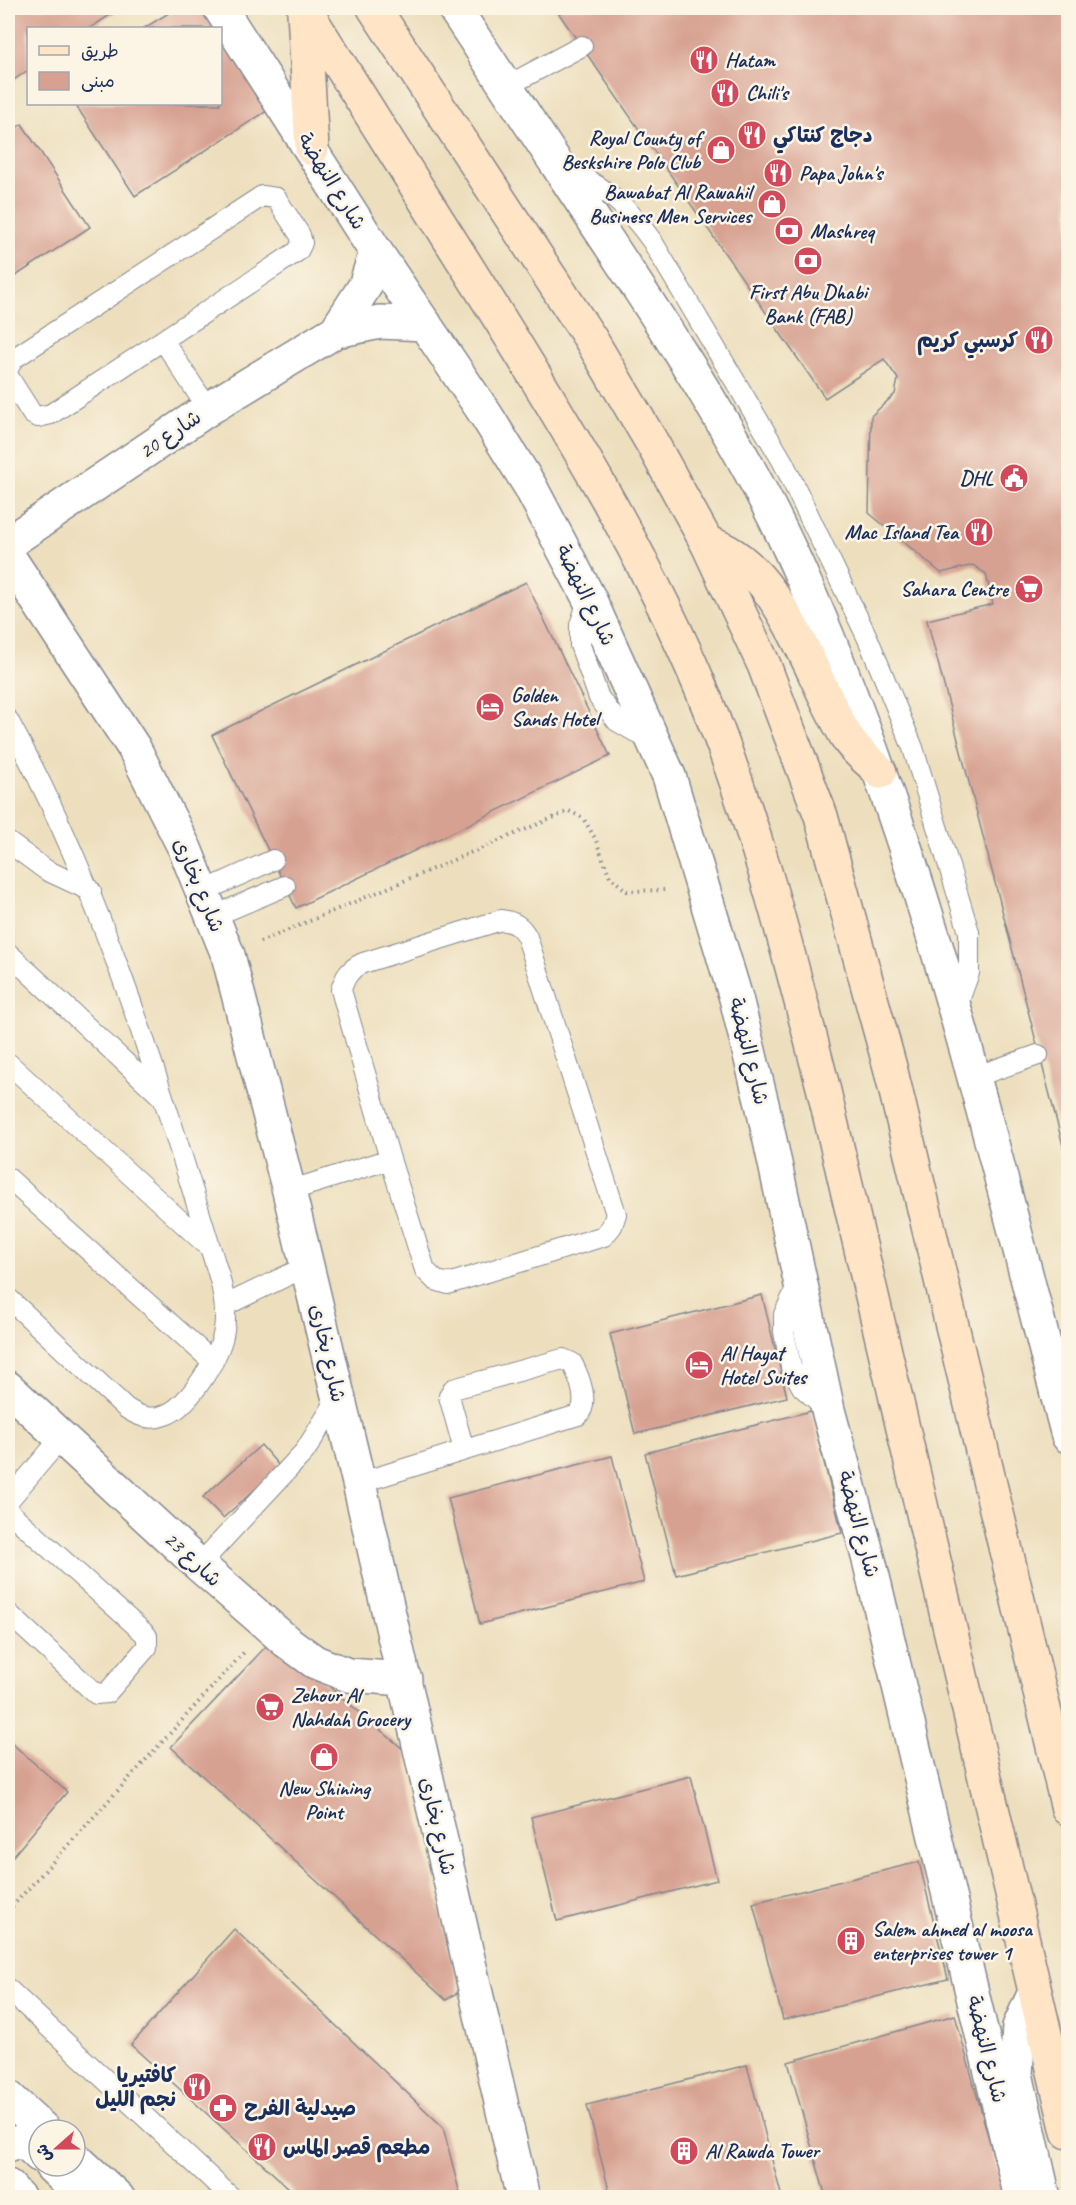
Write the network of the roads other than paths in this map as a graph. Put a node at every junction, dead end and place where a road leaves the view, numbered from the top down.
1 (220, 8) edge
2 (304, 8) edge
3 (374, 8) edge
4 (454, 8) edge
5 (582, 46) dead end
6 (507, 86) junction
7 (312, 150) junction
8 (558, 166) junction
9 (376, 252) junction
10 (425, 324) junction
11 (336, 331) junction
12 (163, 340) junction
13 (8, 369) edge
14 (8, 376) edge
15 (208, 409) junction
16 (8, 543) edge
17 (706, 543) junction
18 (8, 556) edge
19 (8, 720) edge
20 (880, 772) junction
21 (8, 842) edge
22 (273, 860) dead end
23 (285, 886) dead end
24 (90, 891) junction
25 (209, 904) junction
26 (8, 953) edge
27 (955, 1011) junction
28 (1038, 1055) dead end
29 (8, 1063) edge
30 (974, 1077) junction
31 (164, 1099) junction
32 (390, 1159) junction
33 (8, 1178) edge
34 (289, 1191) junction
35 (211, 1249) junction
36 (307, 1266) junction
37 (8, 1298) edge
38 (226, 1305) junction
39 (213, 1362) junction
40 (8, 1388) edge
41 (338, 1398) junction
42 (1068, 1437) edge
43 (61, 1438) junction
44 (464, 1450) junction
45 (359, 1483) junction
46 (8, 1501) edge
47 (8, 1511) edge
48 (199, 1565) junction
49 (8, 1613) edge
50 (405, 1679) junction
51 (1068, 1809) edge
52 (8, 1989) edge
53 (1035, 1992) junction
54 (8, 2097) edge
55 (31, 2118) edge
56 (1068, 2132) edge
57 (27, 2144) edge
58 (8, 2145) edge
59 (87, 2169) edge
60 (63, 2178) edge
61 (8, 2186) edge
62 (19, 2198) edge
63 (84, 2198) edge
64 (118, 2198) edge
65 (232, 2198) edge
66 (523, 2198) edge
67 (1021, 2198) edge
68 (1044, 2198) edge

1 - 7 street, شارع النهضة
2 - 7 main road
2 - 53 main road
3 - 17 main road
4 - 6 street
5 - 6 lane
6 - 8 street
7 - 9 street, شارع النهضة
8 - 20 street
8 - 27 lane
9 - 10 street, شارع النهضة
9 - 11 street, شارع 20
10 - 11 street, شارع 20
10 - 67 street, شارع النهضة
11 - 15 street, شارع 20
12 - 13 lane
12 - 14 lane
12 - 15 lane
15 - 16 street, شارع 20
17 - 20 main road
17 - 51 main road
18 - 25 street, شارع بخارى
19 - 24 lane
20 - 27 street
21 - 24 lane
22 - 25 lane
23 - 25 lane
24 - 31 lane
25 - 34 street, شارع بخارى
26 - 31 lane
27 - 30 street
28 - 30 lane
29 - 35 lane
30 - 42 street
31 - 35 lane
32 - 32 lane
32 - 34 lane
33 - 39 lane
34 - 36 street, شارع بخارى
35 - 38 lane
36 - 38 lane
36 - 41 street, شارع بخارى
37 - 39 lane
38 - 39 lane
40 - 43 street, شارع 23
41 - 45 street, شارع بخارى
41 - 48 lane
43 - 46 lane
43 - 48 street, شارع 23
44 - 44 lane
44 - 45 lane
45 - 50 street, شارع بخارى
47 - 49 lane
48 - 50 street, شارع 23
50 - 66 street, شارع بخارى
52 - 65 lane
53 - 56 main road
53 - 68 street
54 - 55 street
57 - 58 street
59 - 64 street
60 - 63 street
61 - 62 street

